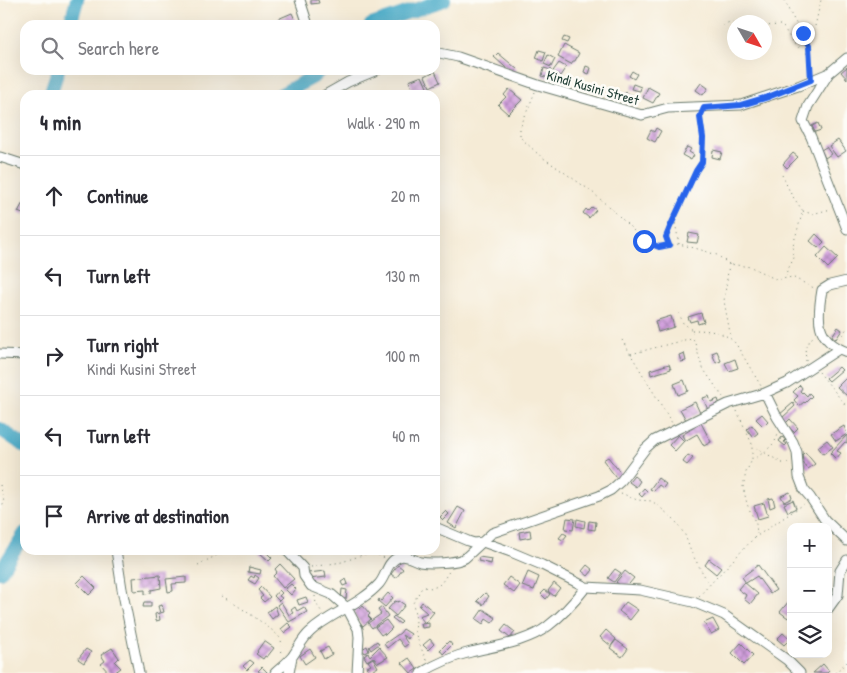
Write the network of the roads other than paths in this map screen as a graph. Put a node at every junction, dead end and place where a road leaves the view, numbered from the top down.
1 (300, 0) edge
2 (306, 20) edge
3 (440, 53) edge
4 (847, 58) edge
5 (829, 73) junction
6 (365, 75) edge
7 (334, 90) edge
8 (0, 157) edge
9 (20, 163) edge
10 (847, 229) edge
11 (847, 281) edge
12 (841, 349) edge
13 (0, 354) edge
14 (20, 356) edge
15 (765, 393) junction
16 (440, 529) edge
17 (847, 541) edge
18 (483, 542) junction
19 (117, 555) edge
20 (291, 555) edge
21 (847, 560) edge
22 (586, 587) junction
23 (832, 604) edge
24 (347, 608) junction
25 (787, 655) edge
26 (292, 657) junction
27 (791, 658) edge
28 (139, 673) edge
29 (275, 673) edge
30 (289, 673) edge
31 (357, 673) edge
32 (421, 673) edge
33 (800, 673) edge

1 - 2 street
3 - 5 street, Kindi Kusini Street
4 - 5 street, Kindi Kusini Street
5 - 10 street
6 - 7 street
8 - 9 street
11 - 12 street
12 - 15 street
13 - 14 street
15 - 17 street
15 - 18 street
16 - 18 street
18 - 22 street
18 - 24 street
19 - 28 street
20 - 24 street
21 - 23 street
22 - 25 street
22 - 32 street
24 - 26 street
24 - 31 street
26 - 29 street
26 - 30 street
27 - 33 street

